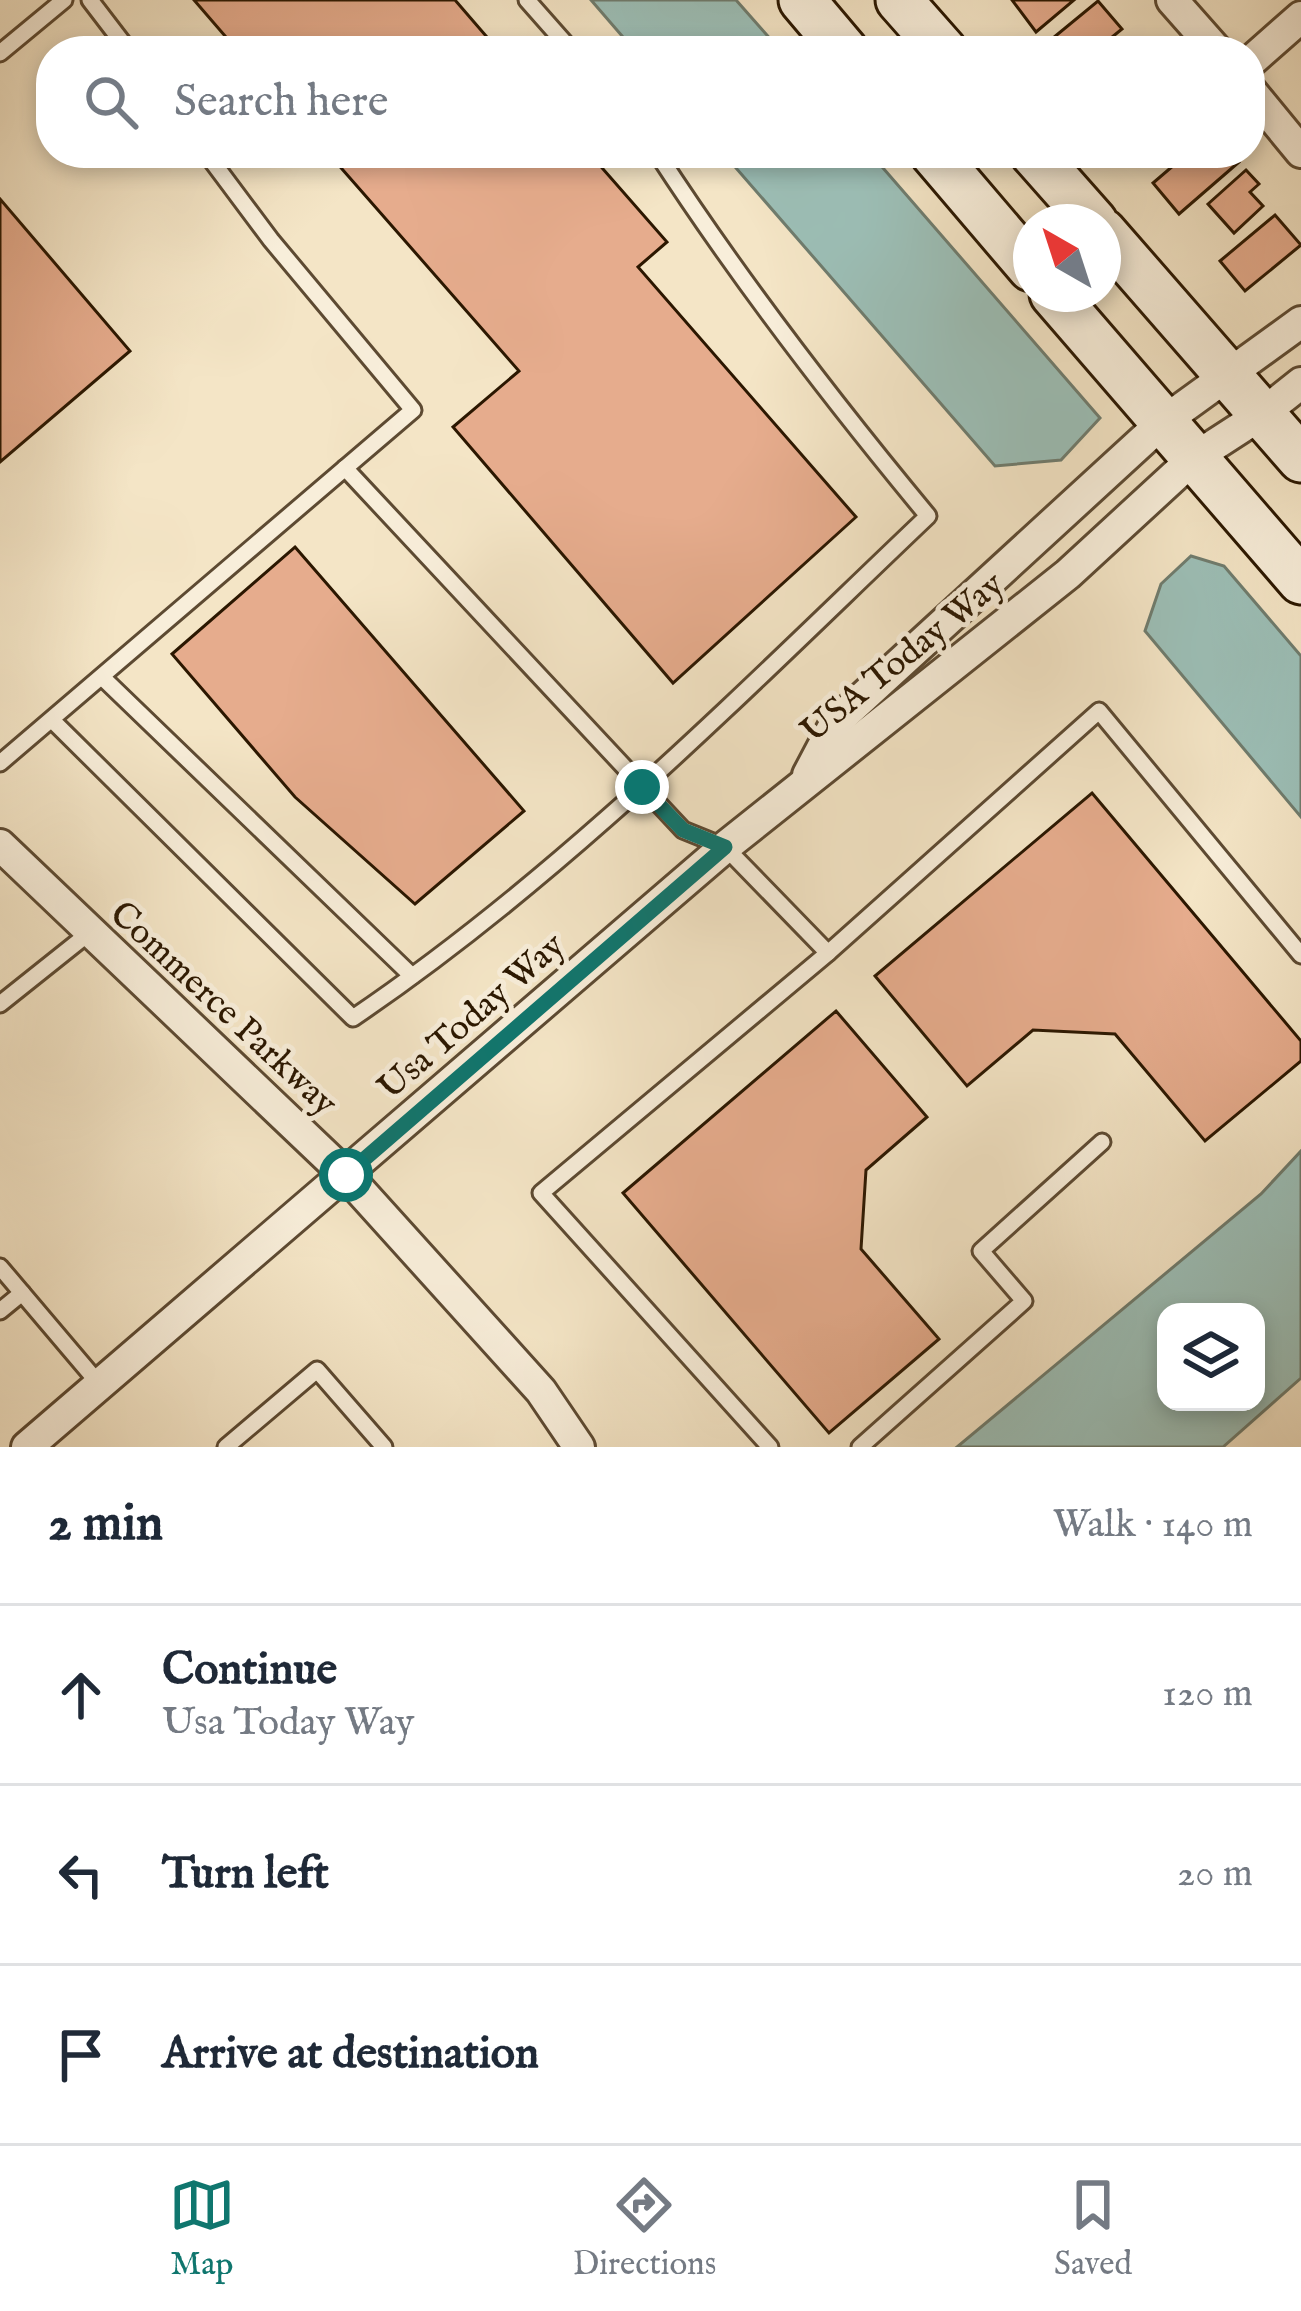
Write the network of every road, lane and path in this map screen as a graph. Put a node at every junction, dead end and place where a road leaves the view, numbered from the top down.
1 (64, 0) edge
2 (90, 0) edge
3 (527, 0) edge
4 (802, 0) edge
5 (899, 0) edge
6 (1172, 0) edge
7 (1301, 17) edge
8 (118, 36) edge
9 (559, 36) edge
10 (832, 36) edge
11 (931, 36) edge
12 (1204, 36) edge
13 (1265, 49) edge
14 (0, 53) edge
15 (1265, 108) edge
16 (1301, 152) edge
17 (217, 168) edge
18 (668, 168) edge
19 (946, 168) edge
20 (1047, 168) edge
21 (1078, 204) edge
22 (1013, 247) edge
23 (1121, 252) edge
24 (1069, 312) edge
25 (1301, 322) edge
26 (1227, 373) junction
27 (1301, 383) edge
28 (1262, 414) junction
29 (1163, 422) junction
30 (1194, 458) junction
31 (1301, 459) edge
32 (345, 468) junction
33 (1301, 581) edge
34 (102, 677) junction
35 (52, 720) junction
36 (0, 763) edge
37 (802, 785) junction
38 (642, 787) junction
39 (0, 845) edge
40 (725, 847) junction
41 (89, 933) junction
42 (828, 953) junction
43 (1301, 955) edge
44 (412, 976) junction
45 (0, 1004) edge
46 (1102, 1142) dead end
47 (346, 1175) junction
48 (0, 1267) edge
49 (22, 1293) junction
50 (0, 1311) edge
51 (100, 1385) junction
52 (27, 1447) edge
53 (226, 1447) edge
54 (384, 1447) edge
55 (578, 1447) edge
56 (770, 1447) edge
57 (860, 1447) edge

1 - 14 lane
2 - 8 lane
3 - 9 lane
4 - 10 main road
5 - 11 main road
6 - 12 street
7 - 13 street
15 - 16 street
17 - 32 lane
18 - 38 lane
19 - 22 main road
20 - 21 main road
23 - 26 main road
24 - 29 main road
25 - 26 street, USA Today Way
26 - 28 main road
26 - 29 street, USA Today Way
27 - 28 street, USA Today Way
28 - 30 street, USA Today Way
28 - 31 main road
29 - 30 main road
29 - 37 street, USA Today Way
30 - 33 main road
30 - 37 street, USA Today Way
32 - 34 lane
32 - 38 lane
34 - 35 lane
34 - 44 lane
35 - 36 lane
35 - 44 lane
37 - 40 street, Usa Today Way
38 - 40 lane
38 - 44 lane
39 - 41 street, Commerce Parkway
40 - 42 lane
40 - 47 street, Usa Today Way
41 - 45 lane
41 - 47 street, Commerce Parkway
42 - 43 lane
42 - 56 lane
46 - 57 lane
47 - 51 street, Usa Today Way
47 - 55 street, Commerce Parkway
48 - 49 lane
49 - 50 lane
49 - 51 lane
51 - 52 street, Usa Today Way
53 - 54 lane

